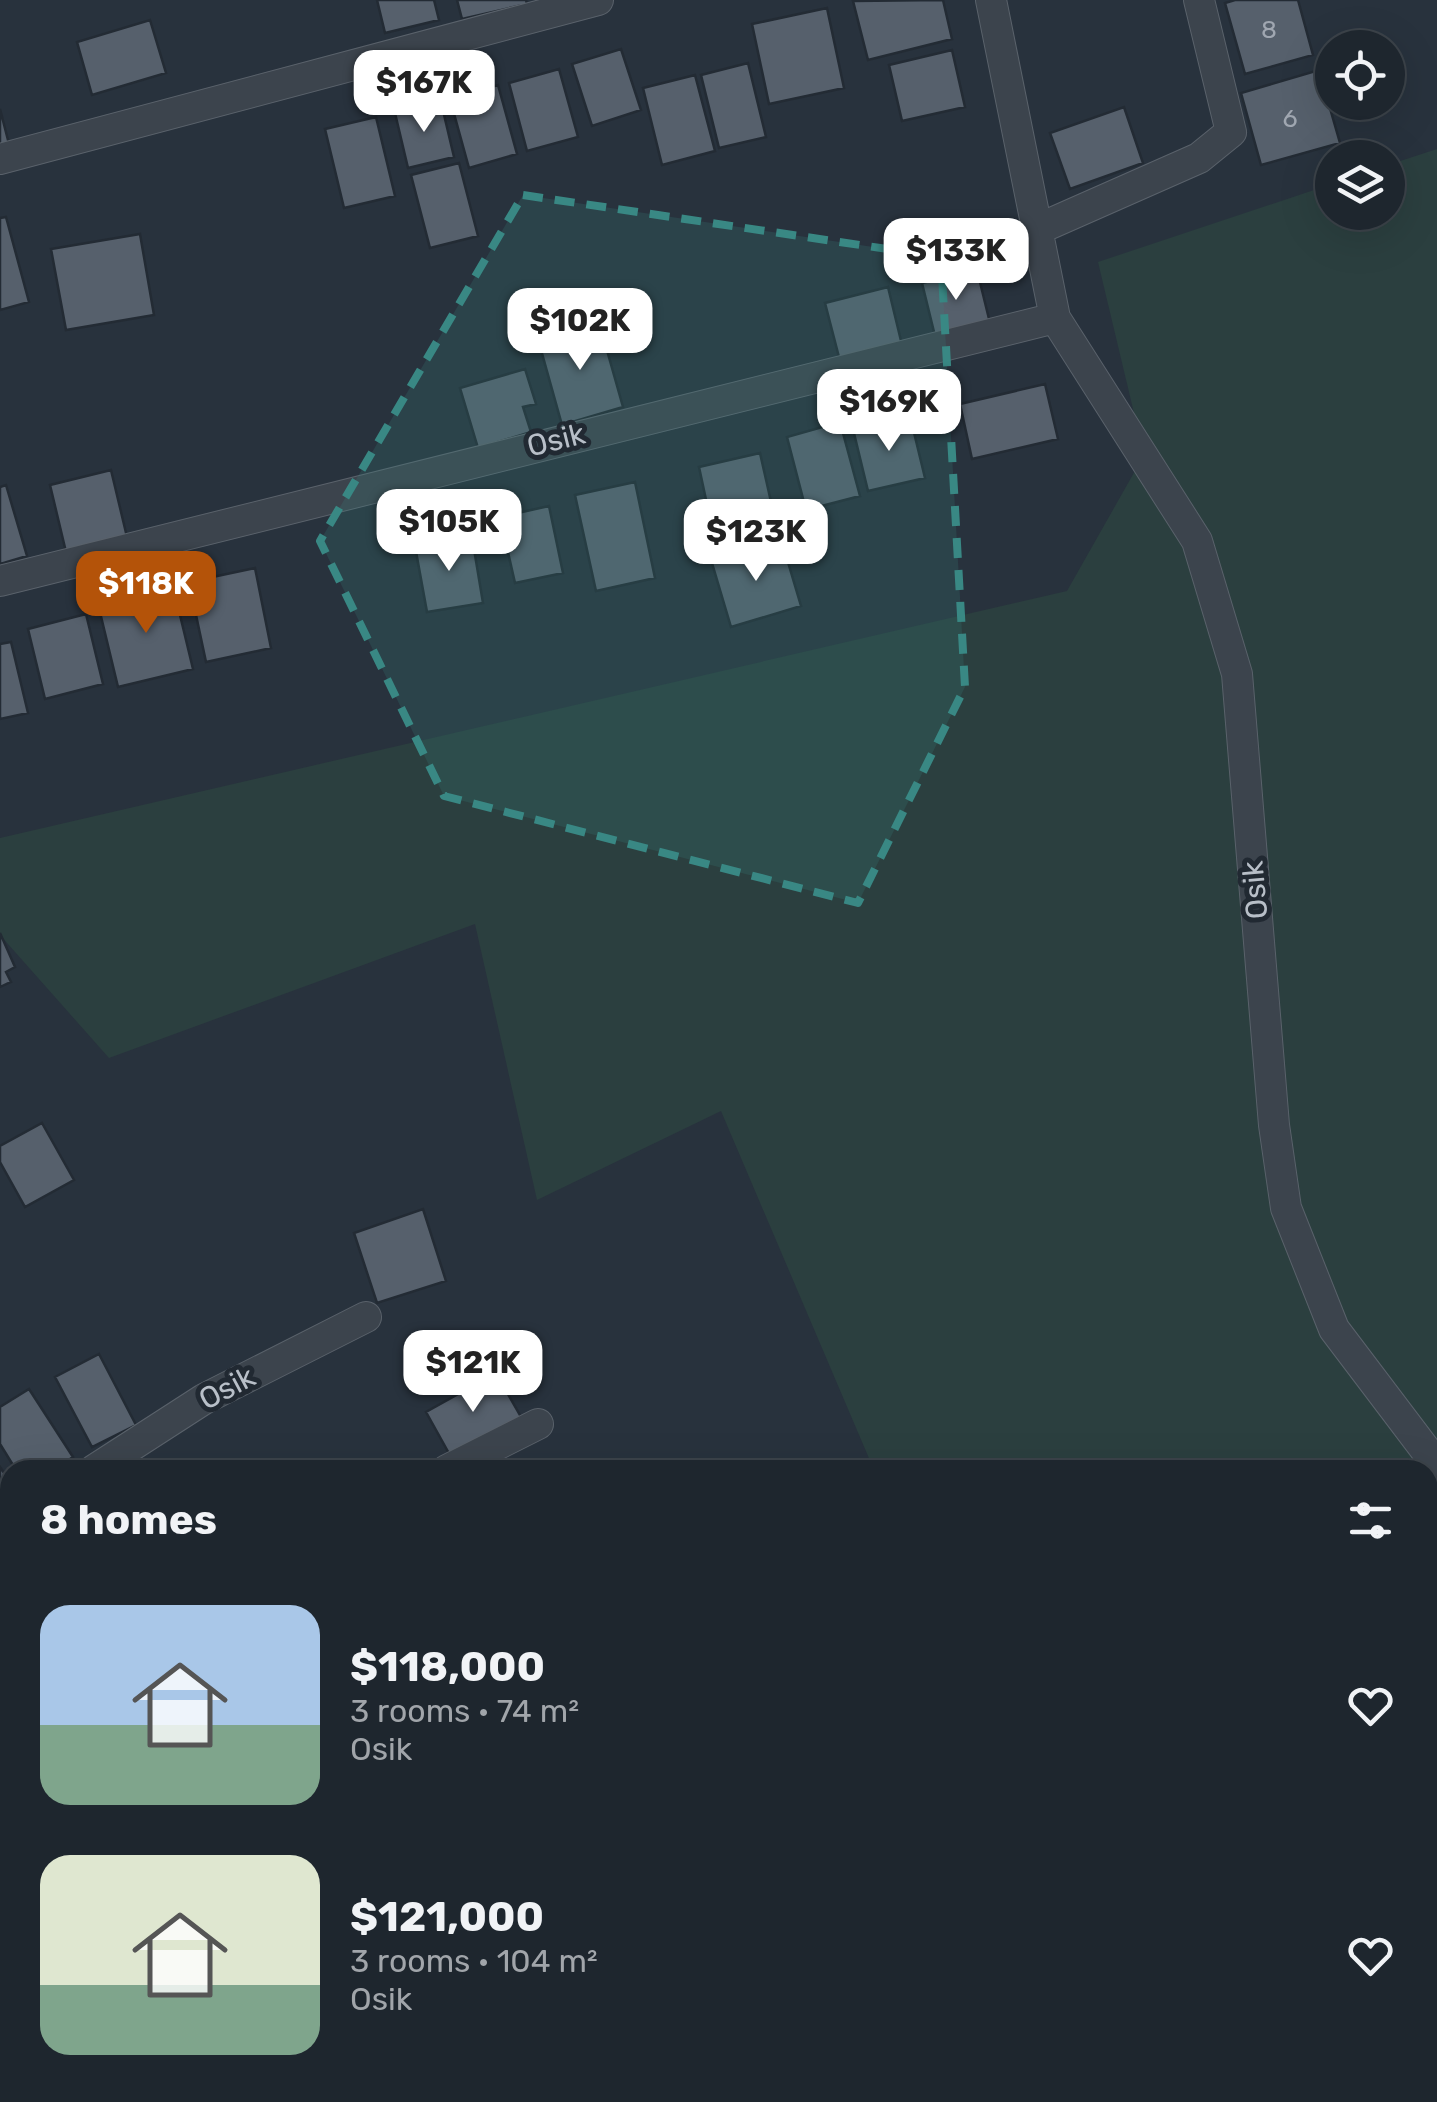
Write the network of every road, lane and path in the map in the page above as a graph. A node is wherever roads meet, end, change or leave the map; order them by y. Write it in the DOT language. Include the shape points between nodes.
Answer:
graph roads {
  1 [pos="598,0"];
  2 [pos="992,0"];
  3 [pos="1199,0"];
  4 [pos="0,158"];
  5 [pos="1036,230"];
  6 [pos="1054,318"];
  7 [pos="0,580"];
  8 [pos="366,1316"];
  9 [pos="538,1424"];
  10 [pos="109,1460"];
  11 [pos="467,1460"];
  12 [pos="1434,1460"];
  1 -- 4 [label="street"];
  2 -- 5 [label="street, Osik"];
  3 -- 5 [label="street" via="1231,132 1199,158"];
  5 -- 6 [label="street, Osik"];
  6 -- 7 [label="street, Osik"];
  6 -- 12 [label="street, Osik" via="1197,541 1237,674 1286,1208 1334,1329"];
  8 -- 10 [label="street, Osik" via="204,1399"];
  9 -- 11 [label="street"];
}
